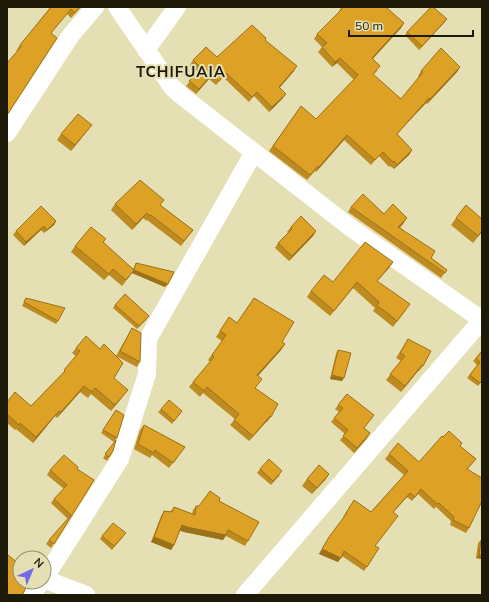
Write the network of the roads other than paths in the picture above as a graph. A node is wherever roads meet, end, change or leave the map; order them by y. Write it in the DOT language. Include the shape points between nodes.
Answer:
graph roads {
  1 [pos="95,7"];
  2 [pos="116,7"];
  3 [pos="177,7"];
  4 [pos="146,50"];
  5 [pos="7,133"];
  6 [pos="254,152"];
  7 [pos="482,320"];
  8 [pos="52,566"];
  9 [pos="52,582"];
  10 [pos="86,595"];
  11 [pos="245,595"];
  1 -- 5 [label="street" via="72,35"];
  2 -- 4 [label="street"];
  3 -- 4 [label="street"];
  4 -- 6 [label="street" via="172,87"];
  6 -- 7 [label="street" via="352,228"];
  6 -- 8 [label="street" via="148,339 147,374 120,459"];
  7 -- 11 [label="street"];
  9 -- 10 [label="street"];
}
